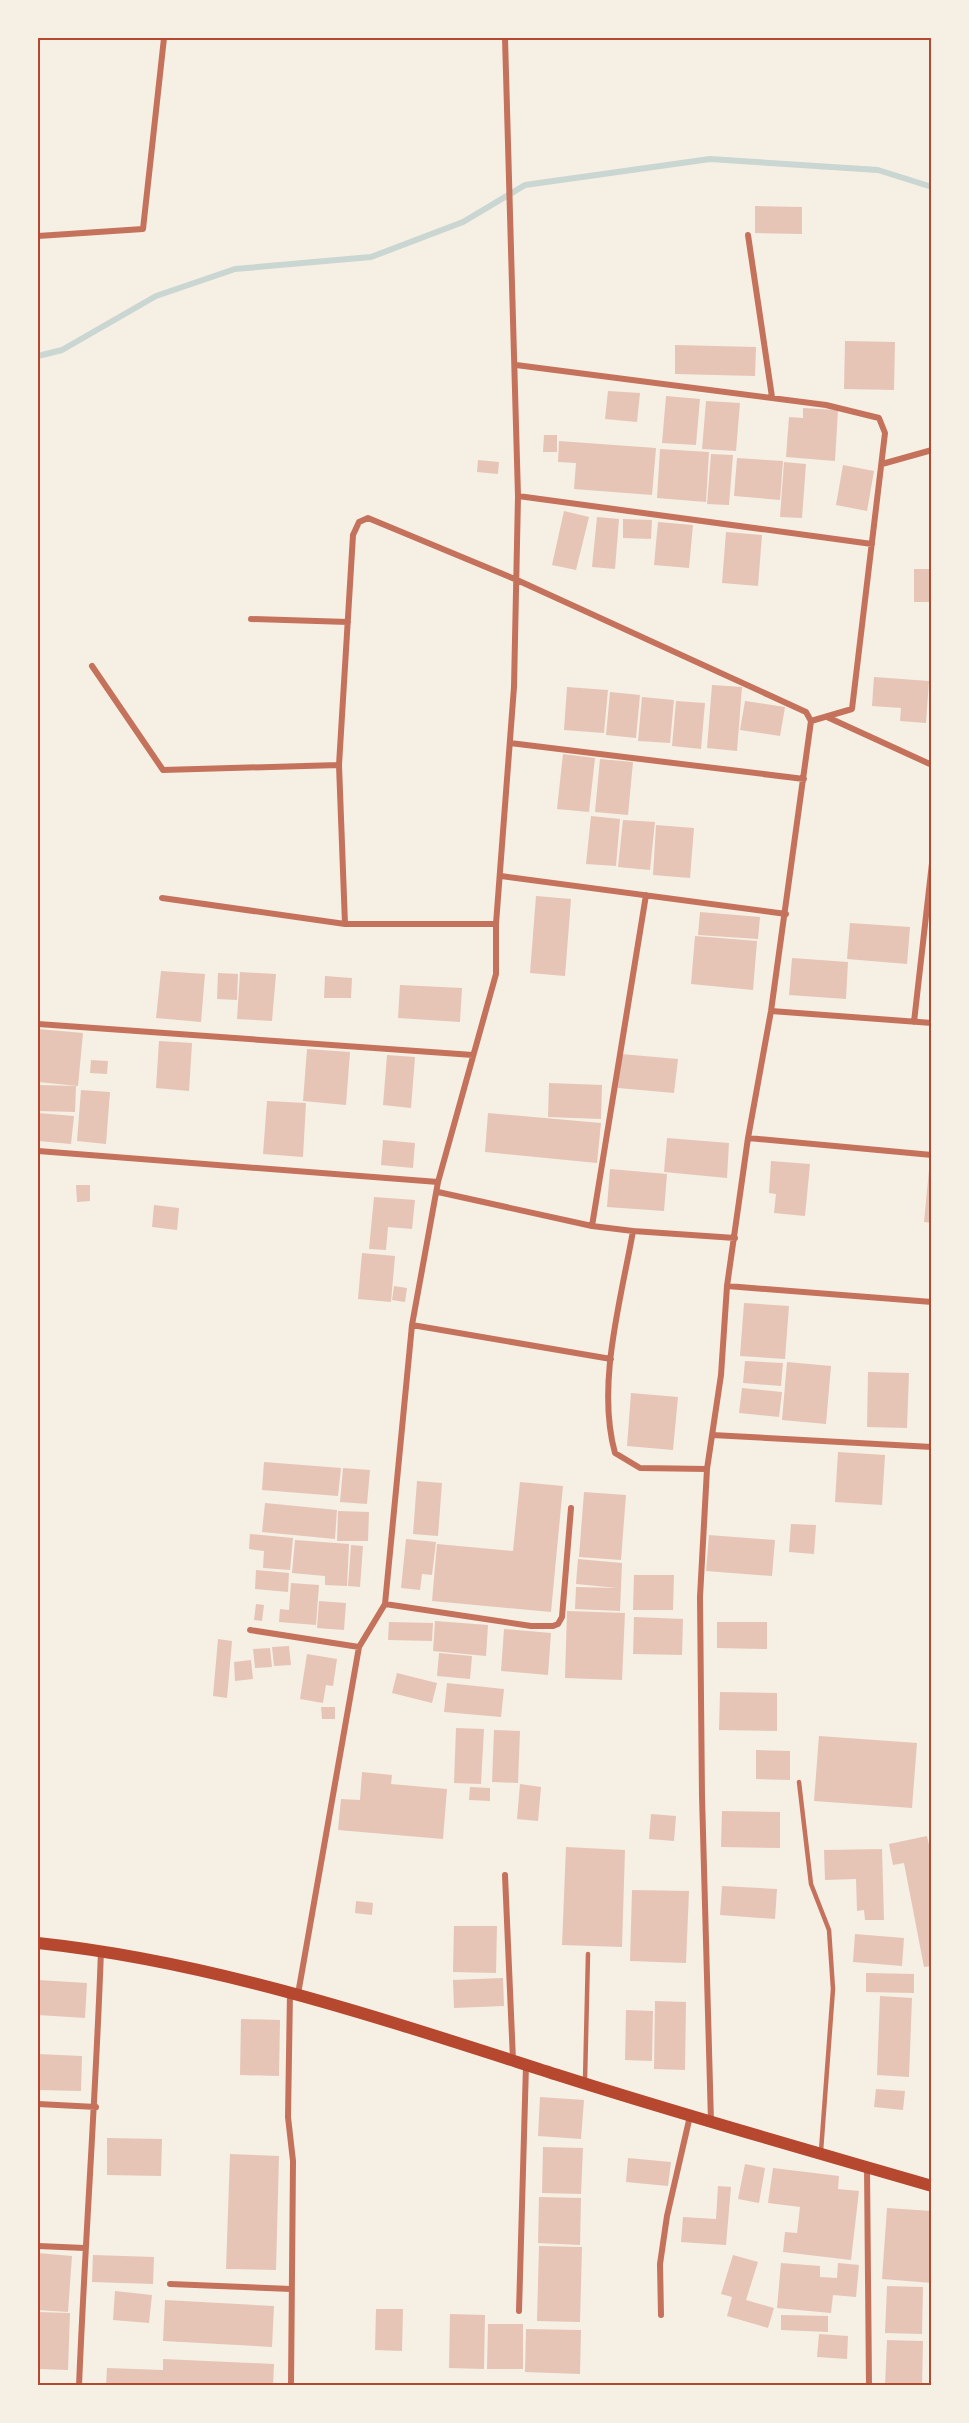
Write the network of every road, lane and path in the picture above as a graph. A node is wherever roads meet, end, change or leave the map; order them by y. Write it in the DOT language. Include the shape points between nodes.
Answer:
graph roads {
  1 [pos="164,38"];
  2 [pos="505,38"];
  3 [pos="748,235"];
  4 [pos="38,236"];
  5 [pos="516,365"];
  6 [pos="772,398"];
  7 [pos="932,450"];
  8 [pos="882,464"];
  9 [pos="518,496"];
  10 [pos="872,544"];
  11 [pos="517,580"];
  12 [pos="251,619"];
  13 [pos="348,621"];
  14 [pos="92,666"];
  15 [pos="826,717"];
  16 [pos="811,722"];
  17 [pos="510,743"];
  18 [pos="339,765"];
  19 [pos="932,765"];
  20 [pos="804,779"];
  21 [pos="932,863"];
  22 [pos="501,876"];
  23 [pos="646,895"];
  24 [pos="162,898"];
  25 [pos="930,900"];
  26 [pos="786,914"];
  27 [pos="345,924"];
  28 [pos="496,924"];
  29 [pos="771,1011"];
  30 [pos="914,1022"];
  31 [pos="932,1023"];
  32 [pos="38,1024"];
  33 [pos="473,1055"];
  34 [pos="748,1138"];
  35 [pos="38,1151"];
  36 [pos="932,1155"];
  37 [pos="438,1182"];
  38 [pos="438,1192"];
  39 [pos="592,1226"];
  40 [pos="633,1231"];
  41 [pos="735,1238"];
  42 [pos="728,1286"];
  43 [pos="932,1302"];
  44 [pos="412,1325"];
  45 [pos="611,1359"];
  46 [pos="712,1435"];
  47 [pos="932,1447"];
  48 [pos="707,1469"];
  49 [pos="571,1508"];
  50 [pos="385,1604"];
  51 [pos="250,1630"];
  52 [pos="359,1647"];
  53 [pos="799,1782"];
  54 [pos="505,1875"];
  55 [pos="38,1943"];
  56 [pos="101,1949"];
  57 [pos="588,1954"];
  58 [pos="294,1993"];
  59 [pos="513,2061"];
  60 [pos="526,2065"];
  61 [pos="585,2084"];
  62 [pos="38,2103"];
  63 [pos="96,2107"];
  64 [pos="690,2116"];
  65 [pos="711,2122"];
  66 [pos="820,2154"];
  67 [pos="867,2168"];
  68 [pos="932,2186"];
  69 [pos="38,2246"];
  70 [pos="85,2248"];
  71 [pos="170,2284"];
  72 [pos="291,2289"];
  73 [pos="519,2311"];
  74 [pos="661,2315"];
  75 [pos="79,2385"];
  76 [pos="291,2385"];
  77 [pos="869,2385"];
  1 -- 4 [label="street" via="143,228"];
  2 -- 5 [label="street"];
  3 -- 6 [label="street"];
  5 -- 6 [label="street"];
  5 -- 9 [label="street"];
  6 -- 8 [label="street" via="826,405 879,418 885,434"];
  7 -- 8 [label="street"];
  8 -- 10 [label="street"];
  9 -- 10 [label="street"];
  9 -- 11 [label="street"];
  10 -- 15 [label="street" via="852,709"];
  11 -- 13 [label="street" via="368,518 359,522 353,535"];
  11 -- 16 [label="street" via="806,712"];
  11 -- 17 [label="street"];
  12 -- 13 [label="street"];
  13 -- 18 [label="street"];
  14 -- 18 [label="street" via="163,770"];
  15 -- 16 [label="street"];
  15 -- 19 [label="street"];
  16 -- 20 [label="street"];
  17 -- 20 [label="street"];
  17 -- 22 [label="street"];
  18 -- 27 [label="street"];
  20 -- 26 [label="street"];
  21 -- 25 [label="street"];
  22 -- 23 [label="street"];
  22 -- 28 [label="street"];
  23 -- 26 [label="street"];
  23 -- 39 [label="street"];
  24 -- 27 [label="street"];
  25 -- 30 [label="street"];
  26 -- 29 [label="street"];
  27 -- 28 [label="street"];
  28 -- 33 [label="street" via="496,974"];
  29 -- 30 [label="street"];
  29 -- 34 [label="street"];
  30 -- 31 [label="street"];
  32 -- 33 [label="street"];
  33 -- 37 [label="street"];
  34 -- 36 [label="street"];
  34 -- 41 [label="street"];
  35 -- 37 [label="street"];
  37 -- 38 [label="street"];
  38 -- 39 [label="street"];
  38 -- 44 [label="street"];
  39 -- 40 [label="street"];
  40 -- 41 [label="street"];
  40 -- 45 [label="street"];
  41 -- 42 [label="street"];
  42 -- 43 [label="street"];
  42 -- 46 [label="street"];
  44 -- 45 [label="street"];
  44 -- 50 [label="street"];
  45 -- 48 [label="street" via="608,1429 615,1454 640,1468"];
  46 -- 47 [label="street"];
  46 -- 48 [label="street"];
  48 -- 65 [label="street" via="700,1597"];
  49 -- 50 [label="street" via="562,1617 558,1624 531,1626"];
  50 -- 52 [label="street"];
  51 -- 52 [label="street"];
  52 -- 58 [label="street"];
  53 -- 66 [label="lane" via="811,1884 829,1930 832,1989"];
  54 -- 59 [label="street"];
  55 -- 56 [label="main road"];
  56 -- 58 [label="main road"];
  56 -- 63 [label="street"];
  57 -- 61 [label="lane"];
  58 -- 59 [label="main road"];
  58 -- 72 [label="street" via="288,2117 293,2161"];
  59 -- 60 [label="main road"];
  60 -- 61 [label="main road"];
  60 -- 73 [label="street"];
  61 -- 64 [label="main road"];
  62 -- 63 [label="street"];
  63 -- 70 [label="street"];
  64 -- 65 [label="main road"];
  64 -- 74 [label="street" via="660,2264"];
  65 -- 66 [label="main road"];
  66 -- 67 [label="main road"];
  67 -- 68 [label="main road"];
  67 -- 77 [label="street"];
  69 -- 70 [label="street"];
  70 -- 75 [label="street"];
  71 -- 72 [label="street"];
  72 -- 76 [label="street"];
}
